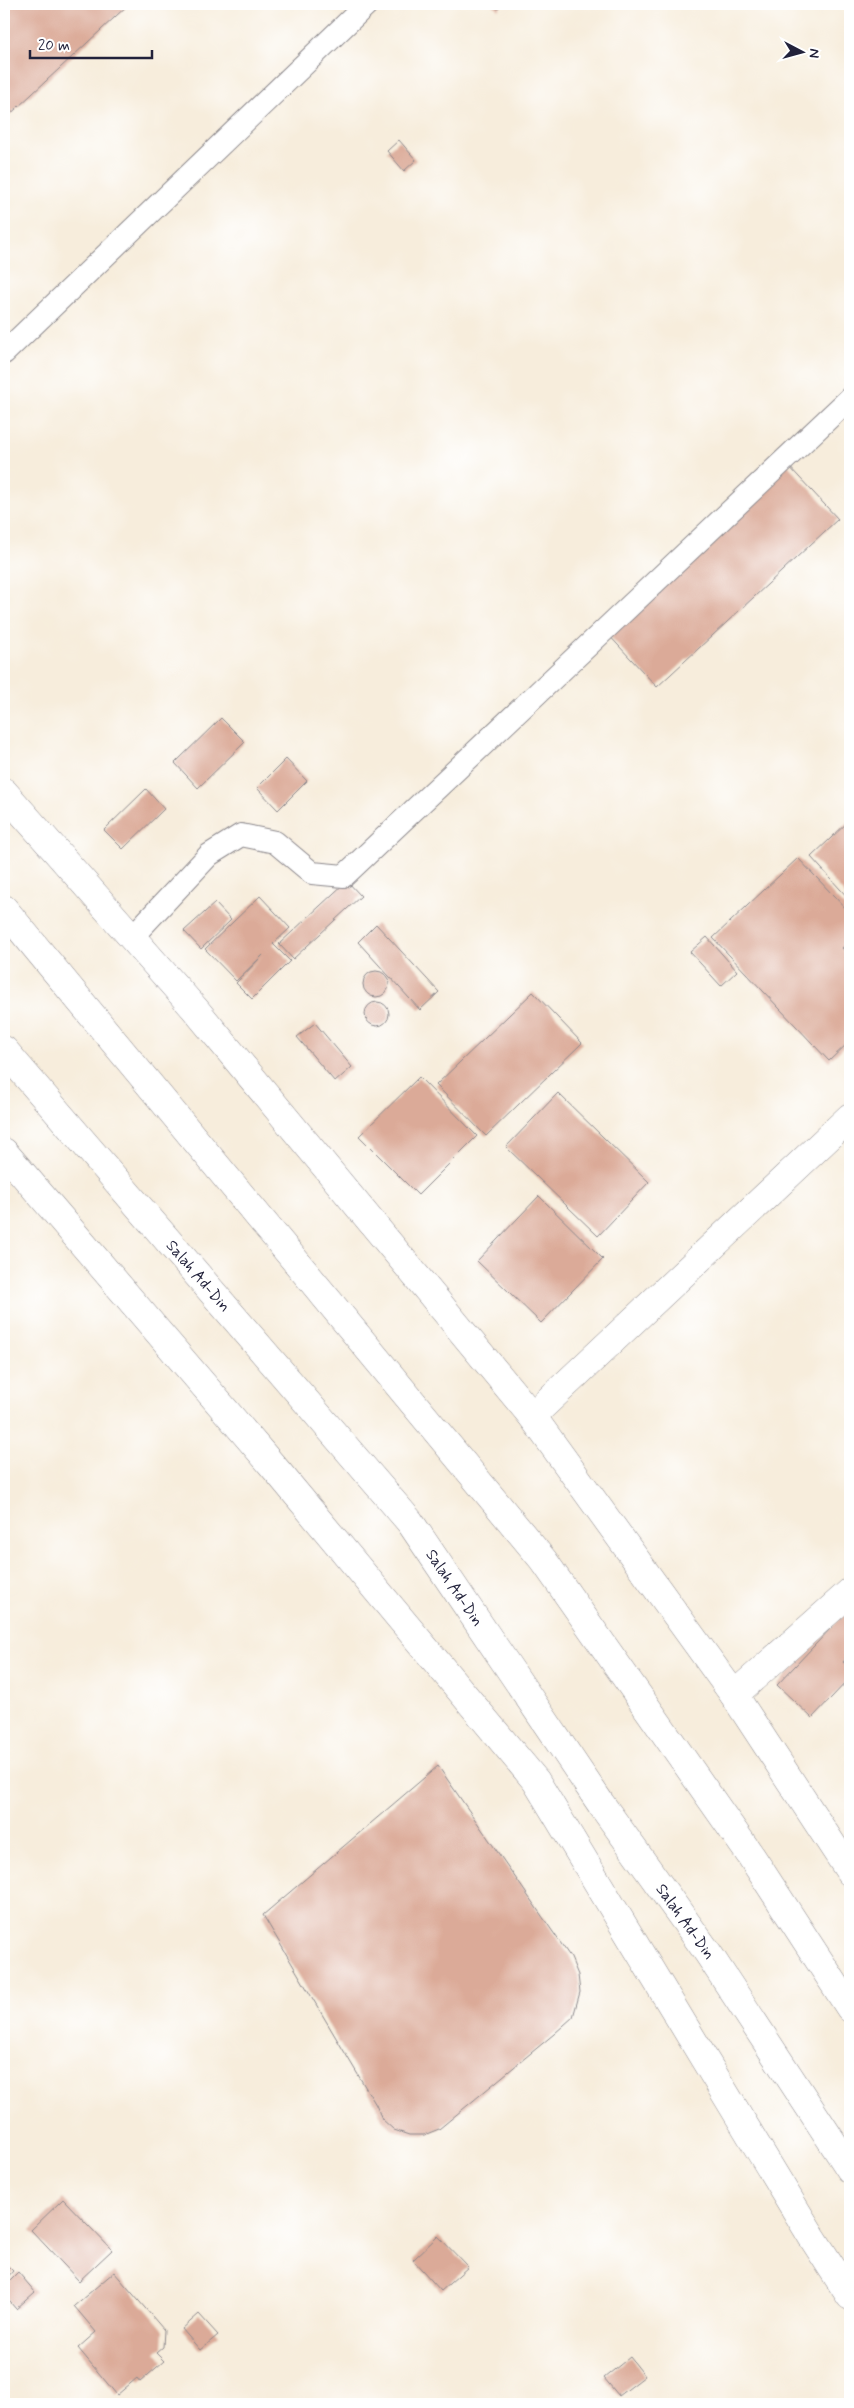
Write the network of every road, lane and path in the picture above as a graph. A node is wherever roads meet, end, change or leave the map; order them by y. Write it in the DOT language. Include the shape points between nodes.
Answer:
graph roads {
  1 [pos="366,4"];
  2 [pos="4,353"];
  3 [pos="850,398"];
  4 [pos="4,792"];
  5 [pos="4,910"];
  6 [pos="132,937"];
  7 [pos="4,1050"];
  8 [pos="850,1117"];
  9 [pos="4,1152"];
  10 [pos="532,1416"];
  11 [pos="850,1592"];
  12 [pos="734,1696"];
  13 [pos="850,1872"];
  14 [pos="850,2008"];
  15 [pos="850,2169"];
  16 [pos="850,2296"];
  1 -- 2 [label="lane"];
  3 -- 6 [label="lane" via="344,876 312,873 275,842 241,835 209,855"];
  4 -- 6 [label="main road"];
  5 -- 14 [label="main road" via="544,1561 751,1856"];
  6 -- 10 [label="main road"];
  7 -- 15 [label="main road, Salah Ad-Din" via="410,1522 601,1804 708,1953"];
  8 -- 10 [label="main road"];
  9 -- 16 [label="main road" via="278,1472 536,1781"];
  10 -- 12 [label="main road"];
  11 -- 12 [label="main road"];
  12 -- 13 [label="main road"];
}
